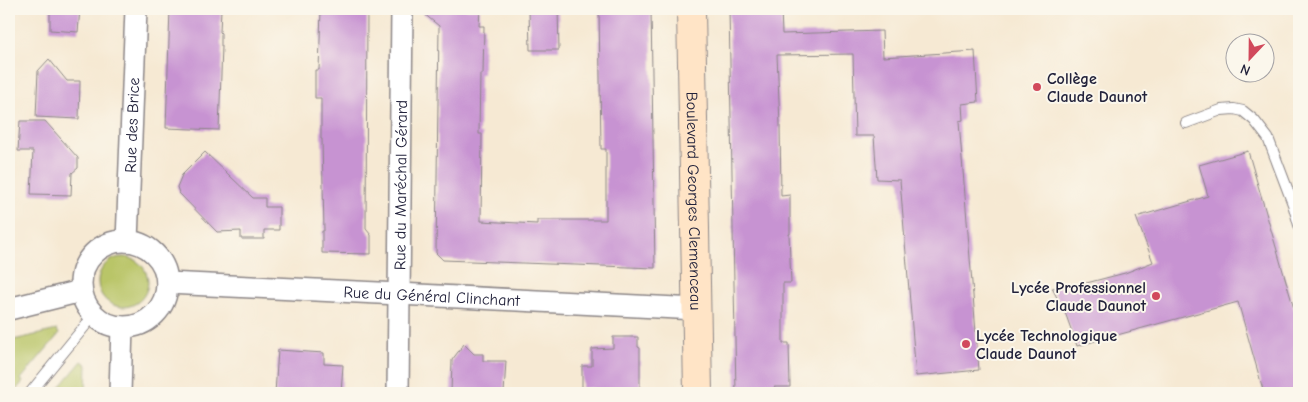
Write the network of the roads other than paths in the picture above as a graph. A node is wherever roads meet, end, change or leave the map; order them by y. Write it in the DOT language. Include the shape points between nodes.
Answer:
graph roads {
  1 [pos="136,9"];
  2 [pos="402,9"];
  3 [pos="691,9"];
  4 [pos="1186,123"];
  5 [pos="1299,225"];
  6 [pos="126,241"];
  7 [pos="167,284"];
  8 [pos="81,292"];
  9 [pos="399,294"];
  10 [pos="9,309"];
  11 [pos="697,309"];
  12 [pos="94,315"];
  13 [pos="122,327"];
  14 [pos="30,393"];
  15 [pos="120,393"];
  16 [pos="398,393"];
  17 [pos="698,393"];
  1 -- 6 [label="street, Rue des Brice"];
  2 -- 9 [label="street, Rue du Maréchal Gérard"];
  3 -- 11 [label="main road, Boulevard Georges Clemenceau"];
  4 -- 5 [label="lane" via="1221,110 1234,109 1243,111 1254,120 1268,138"];
  6 -- 7 [label="street" via="142,245 155,254 164,268"];
  6 -- 8 [label="street" via="108,244 92,255 82,272"];
  7 -- 9 [label="street, Rue du Général Clinchant"];
  7 -- 13 [label="street" via="166,295 154,315 145,322"];
  8 -- 10 [label="street"];
  8 -- 12 [label="street"];
  9 -- 11 [label="street, Rue du Général Clinchant"];
  9 -- 16 [label="street, Rue du Maréchal Gérard"];
  11 -- 17 [label="main road, Boulevard Georges Clemenceau"];
  12 -- 13 [label="street" via="102,322"];
  12 -- 14 [label="lane"];
  13 -- 15 [label="street"];
}
